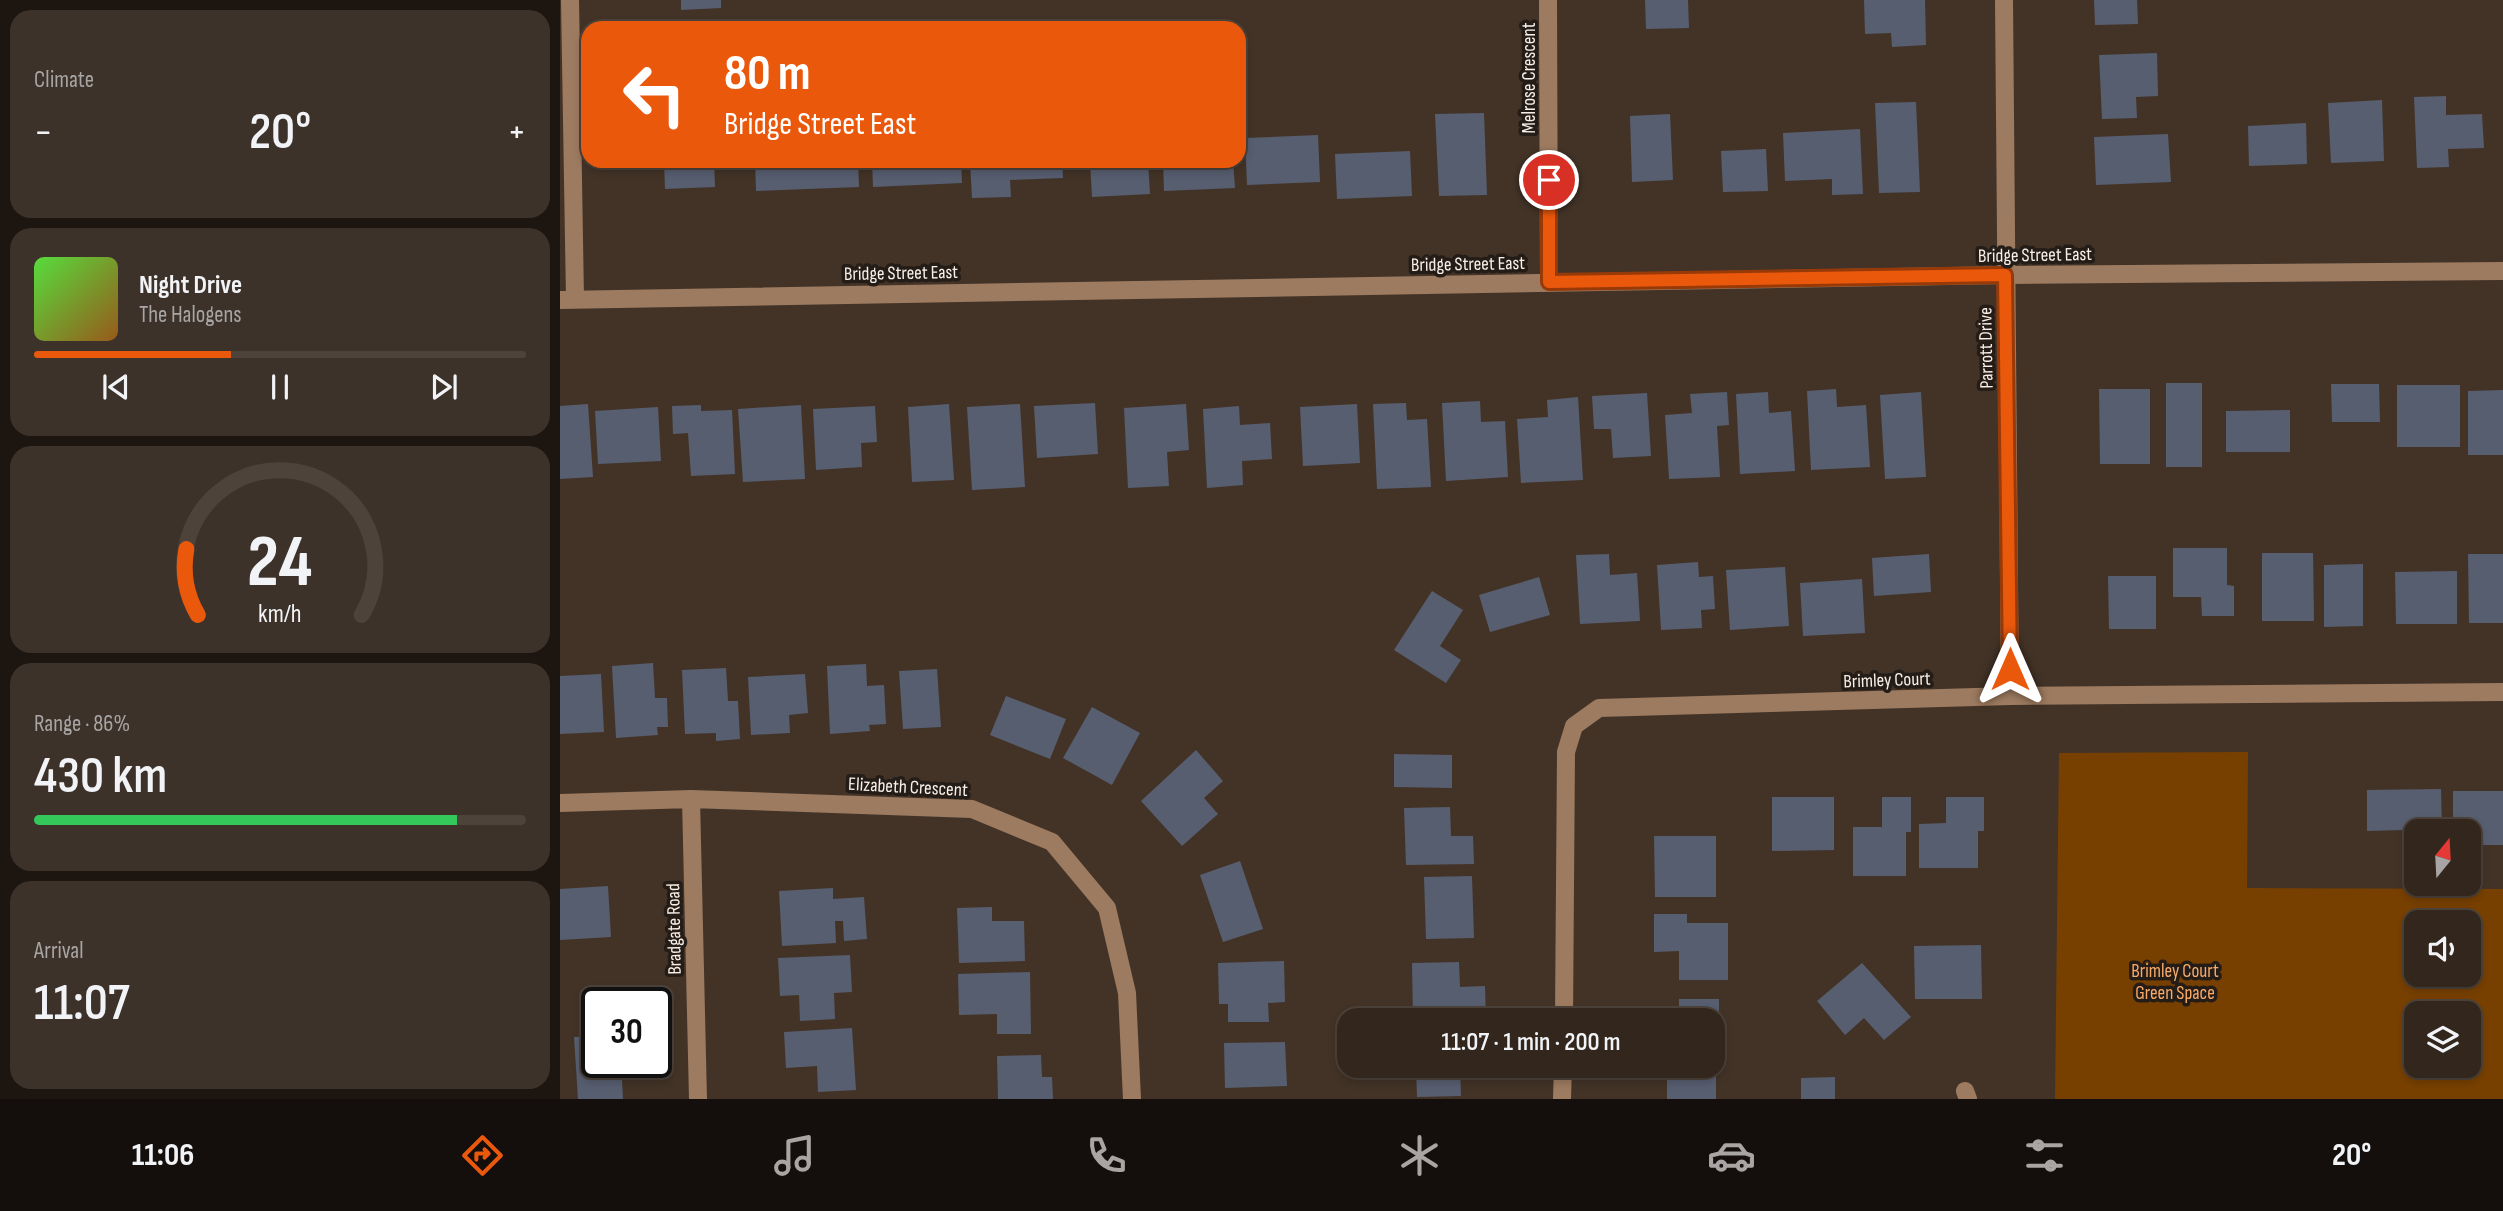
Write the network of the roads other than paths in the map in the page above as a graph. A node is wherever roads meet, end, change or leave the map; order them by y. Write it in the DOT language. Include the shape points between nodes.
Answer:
graph roads {
  1 [pos="570,0"];
  2 [pos="1548,0"];
  3 [pos="2004,0"];
  4 [pos="2503,271"];
  5 [pos="2005,275"];
  6 [pos="1549,282"];
  7 [pos="568,299"];
  8 [pos="2503,692"];
  9 [pos="2010,696"];
  10 [pos="691,799"];
  11 [pos="560,803"];
  12 [pos="1563,1008"];
  13 [pos="1563,1078"];
  14 [pos="698,1099"];
  15 [pos="1132,1099"];
  16 [pos="1562,1099"];
  1 -- 7 [label="street"];
  2 -- 6 [label="street, Melrose Crescent"];
  3 -- 5 [label="street, Parrott Drive"];
  4 -- 5 [label="street, Bridge Street East"];
  5 -- 6 [label="street, Bridge Street East"];
  5 -- 9 [label="street, Parrott Drive"];
  6 -- 7 [label="street, Bridge Street East"];
  8 -- 9 [label="street, Brimley Court"];
  9 -- 12 [label="street, Brimley Court" via="1599,708 1574,726 1566,752"];
  10 -- 11 [label="street, Elizabeth Crescent"];
  10 -- 14 [label="street, Bradgate Road"];
  10 -- 15 [label="street, Elizabeth Crescent" via="972,809 1052,842 1107,908 1127,993"];
  13 -- 16 [label="street"];
}
